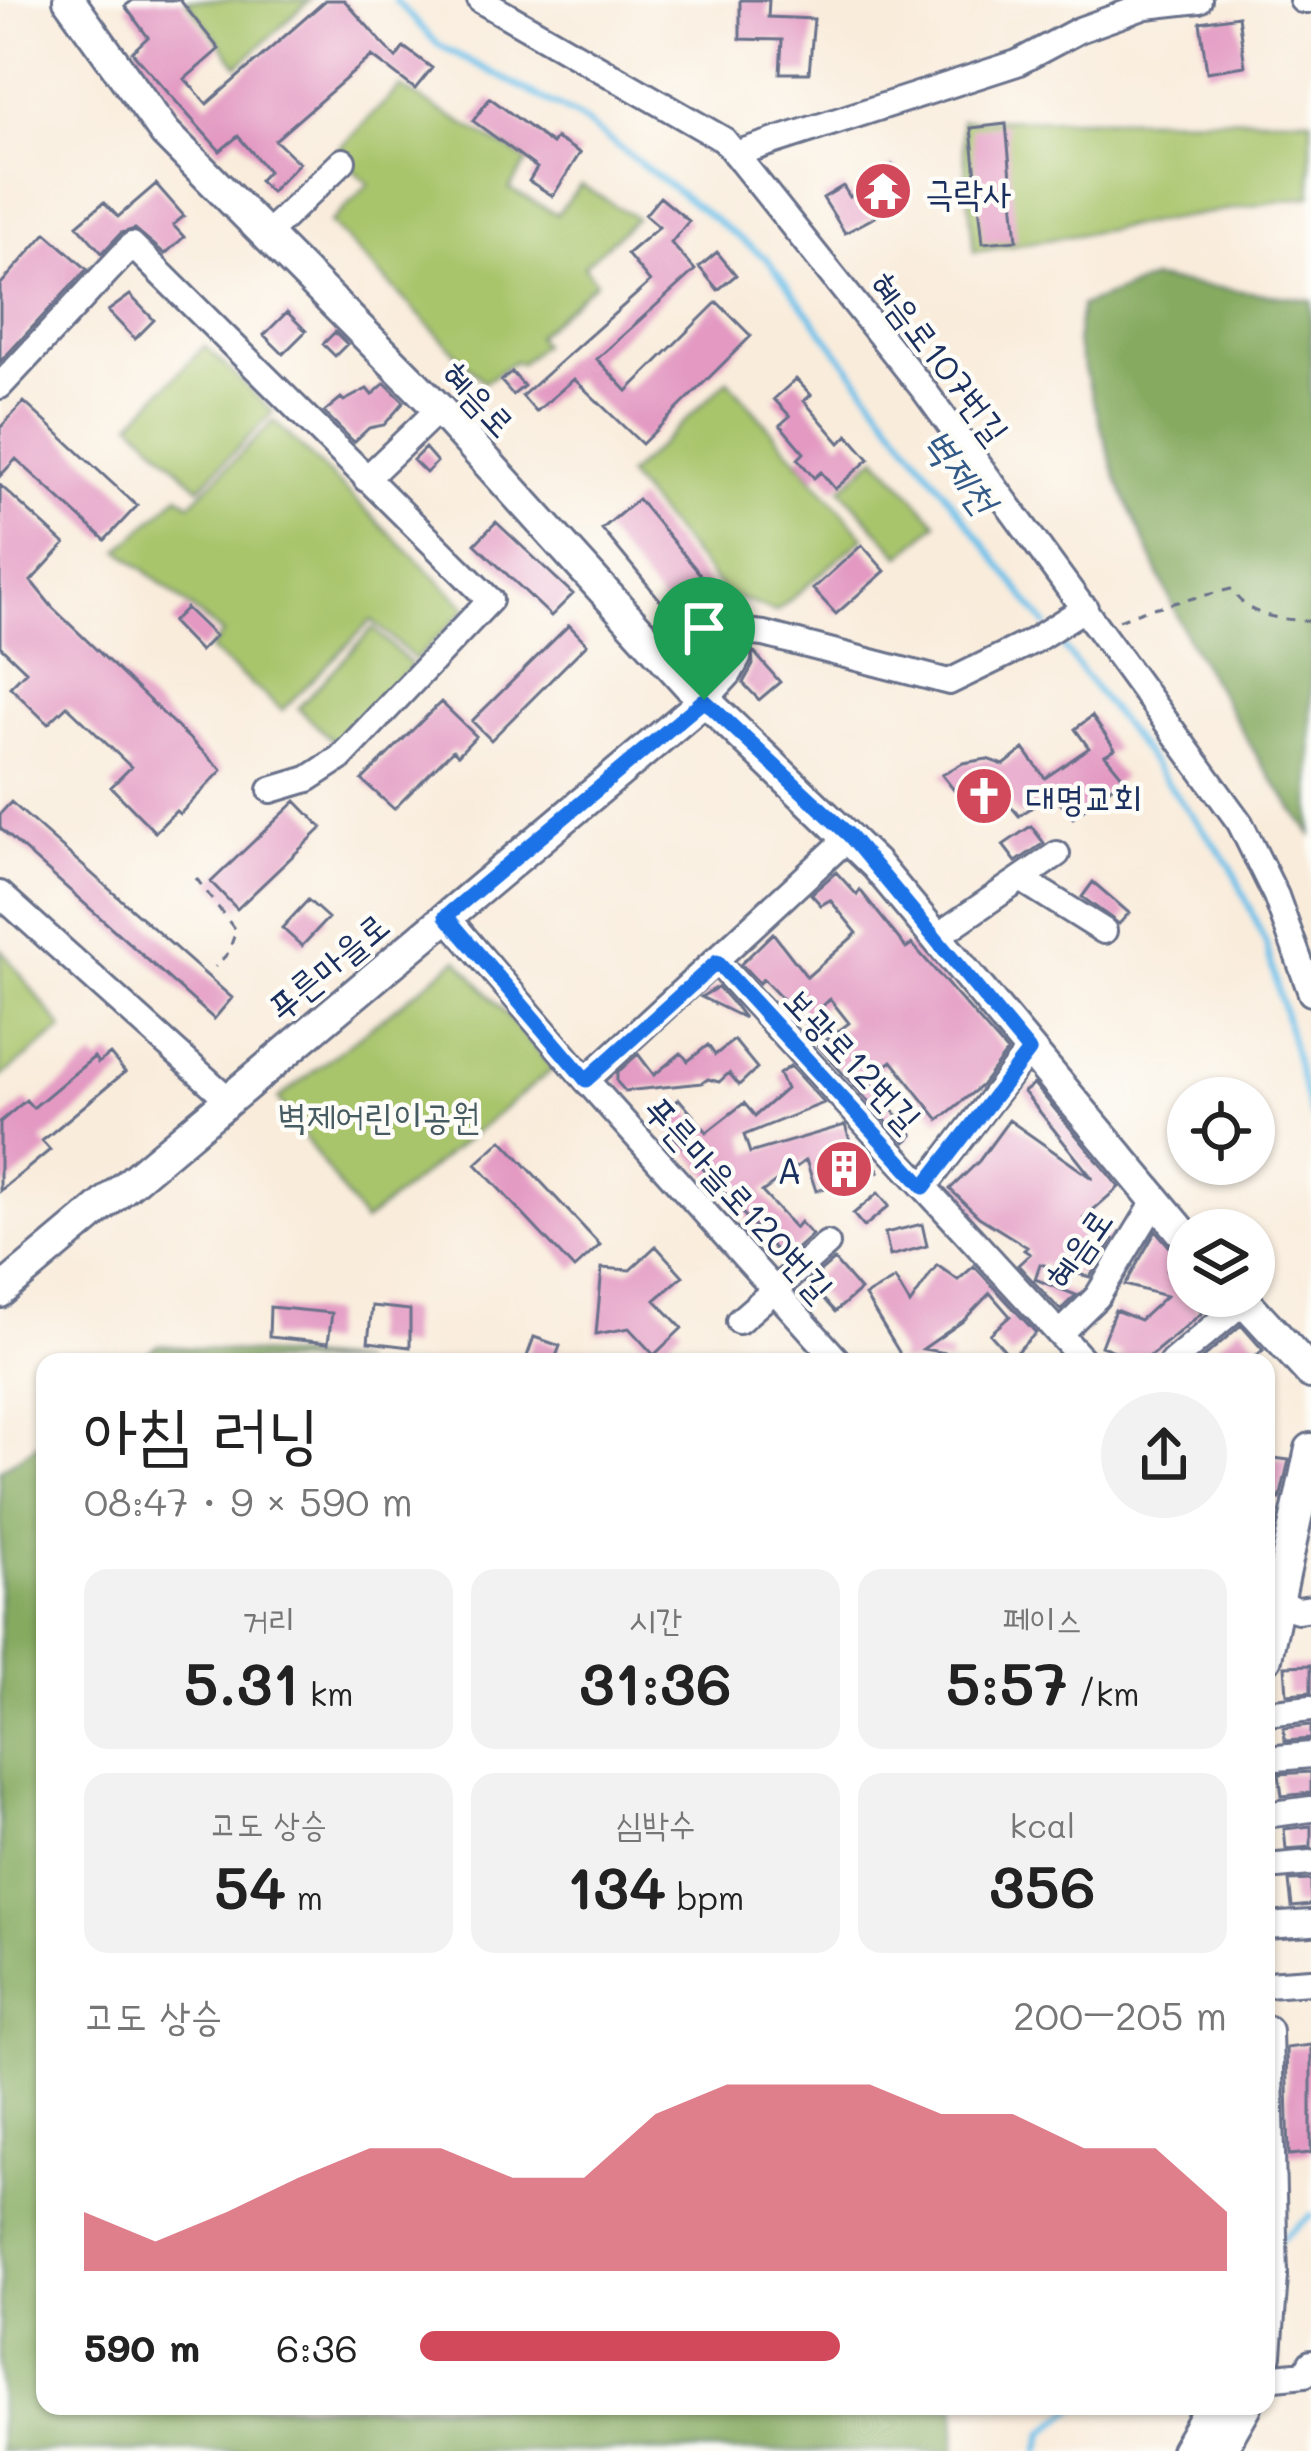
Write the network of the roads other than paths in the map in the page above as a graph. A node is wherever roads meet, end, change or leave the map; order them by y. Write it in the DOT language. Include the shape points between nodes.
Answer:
graph roads {
  1 [pos="69,0"];
  2 [pos="480,0"];
  3 [pos="1199,0"];
  4 [pos="1302,0"];
  5 [pos="1311,0"];
  6 [pos="735,154"];
  7 [pos="344,161"];
  8 [pos="266,235"];
  9 [pos="0,386"];
  10 [pos="439,409"];
  11 [pos="366,479"];
  12 [pos="1093,618"];
  13 [pos="704,700"];
  14 [pos="271,790"];
  15 [pos="850,836"];
  16 [pos="1057,854"];
  17 [pos="1022,878"];
  18 [pos="0,894"];
  19 [pos="446,916"];
  20 [pos="1104,931"];
  21 [pos="936,938"];
  22 [pos="717,962"];
  23 [pos="1311,993"];
  24 [pos="1029,1051"];
  25 [pos="586,1080"];
  26 [pos="228,1099"];
  27 [pos="924,1187"];
  28 [pos="1155,1202"];
  29 [pos="1167,1215"];
  30 [pos="827,1244"];
  31 [pos="775,1290"];
  32 [pos="0,1292"];
  33 [pos="1221,1317"];
  34 [pos="1259,1317"];
  35 [pos="739,1322"];
  36 [pos="1059,1334"];
  37 [pos="831,1353"];
  38 [pos="1077,1353"];
  39 [pos="1182,1353"];
  40 [pos="1311,1373"];
  41 [pos="1311,1449"];
  42 [pos="1276,1603"];
  43 [pos="1275,1608"];
  44 [pos="1311,1609"];
  45 [pos="1311,1708"];
  46 [pos="1275,1712"];
  47 [pos="1311,1755"];
  48 [pos="1275,1759"];
  49 [pos="1311,1809"];
  50 [pos="1275,1813"];
  51 [pos="1311,1864"];
  52 [pos="1275,1866"];
  53 [pos="1311,1923"];
  54 [pos="1275,1925"];
  55 [pos="1311,1981"];
  56 [pos="1275,1983"];
  57 [pos="1311,2363"];
  58 [pos="1275,2377"];
  59 [pos="1223,2415"];
  60 [pos="1228,2415"];
  61 [pos="1186,2451"];
  62 [pos="1220,2451"];
  1 -- 8 [label="main road, 혜음로" via="165,133"];
  2 -- 6 [label="street, 혜음로107번길" via="709,131"];
  3 -- 6 [label="street" via="1146,6 1017,63"];
  4 -- 5 [label="street"];
  6 -- 12 [label="street, 혜음로107번길"];
  7 -- 8 [label="street"];
  8 -- 10 [label="main road, 혜음로"];
  9 -- 11 [label="street" via="132,245"];
  10 -- 11 [label="street"];
  10 -- 13 [label="main road, 혜음로"];
  11 -- 14 [label="street" via="490,599 340,758"];
  12 -- 13 [label="street" via="949,682 745,632 728,646 738,658 729,674"];
  12 -- 23 [label="street" via="1240,823"];
  13 -- 15 [label="main road, 혜음로"];
  13 -- 19 [label="main road, 푸른마을로"];
  15 -- 21 [label="main road, 혜음로"];
  15 -- 22 [label="street"];
  16 -- 17 [label="street"];
  17 -- 20 [label="street"];
  17 -- 21 [label="street"];
  18 -- 26 [label="street"];
  19 -- 25 [label="street, 푸른마을로120번길"];
  19 -- 26 [label="main road, 푸른마을로"];
  21 -- 24 [label="main road, 혜음로"];
  22 -- 25 [label="street"];
  22 -- 27 [label="street, 보광로12번길"];
  24 -- 27 [label="street"];
  24 -- 28 [label="main road, 혜음로"];
  25 -- 31 [label="street, 푸른마을로120번길"];
  26 -- 32 [label="main road, 푸른마을로"];
  27 -- 36 [label="street, 보광로12번길"];
  28 -- 29 [label="main road, 혜음로"];
  28 -- 36 [label="street, 혜음로" via="1097,1297"];
  30 -- 31 [label="street"];
  31 -- 35 [label="street"];
  31 -- 37 [label="street, 푸른마을로120번길"];
  33 -- 39 [label="street"];
  34 -- 40 [label="main road"];
  36 -- 38 [label="street, 보광로12번길"];
  41 -- 42 [label="main road"];
  42 -- 43 [label="main road"];
  42 -- 44 [label="street"];
  45 -- 46 [label="street"];
  47 -- 48 [label="street"];
  49 -- 50 [label="street"];
  51 -- 52 [label="street"];
  53 -- 54 [label="street"];
  55 -- 56 [label="street"];
  57 -- 58 [label="street" via="1305,2374"];
  59 -- 61 [label="main road"];
  60 -- 62 [label="main road"];
}
